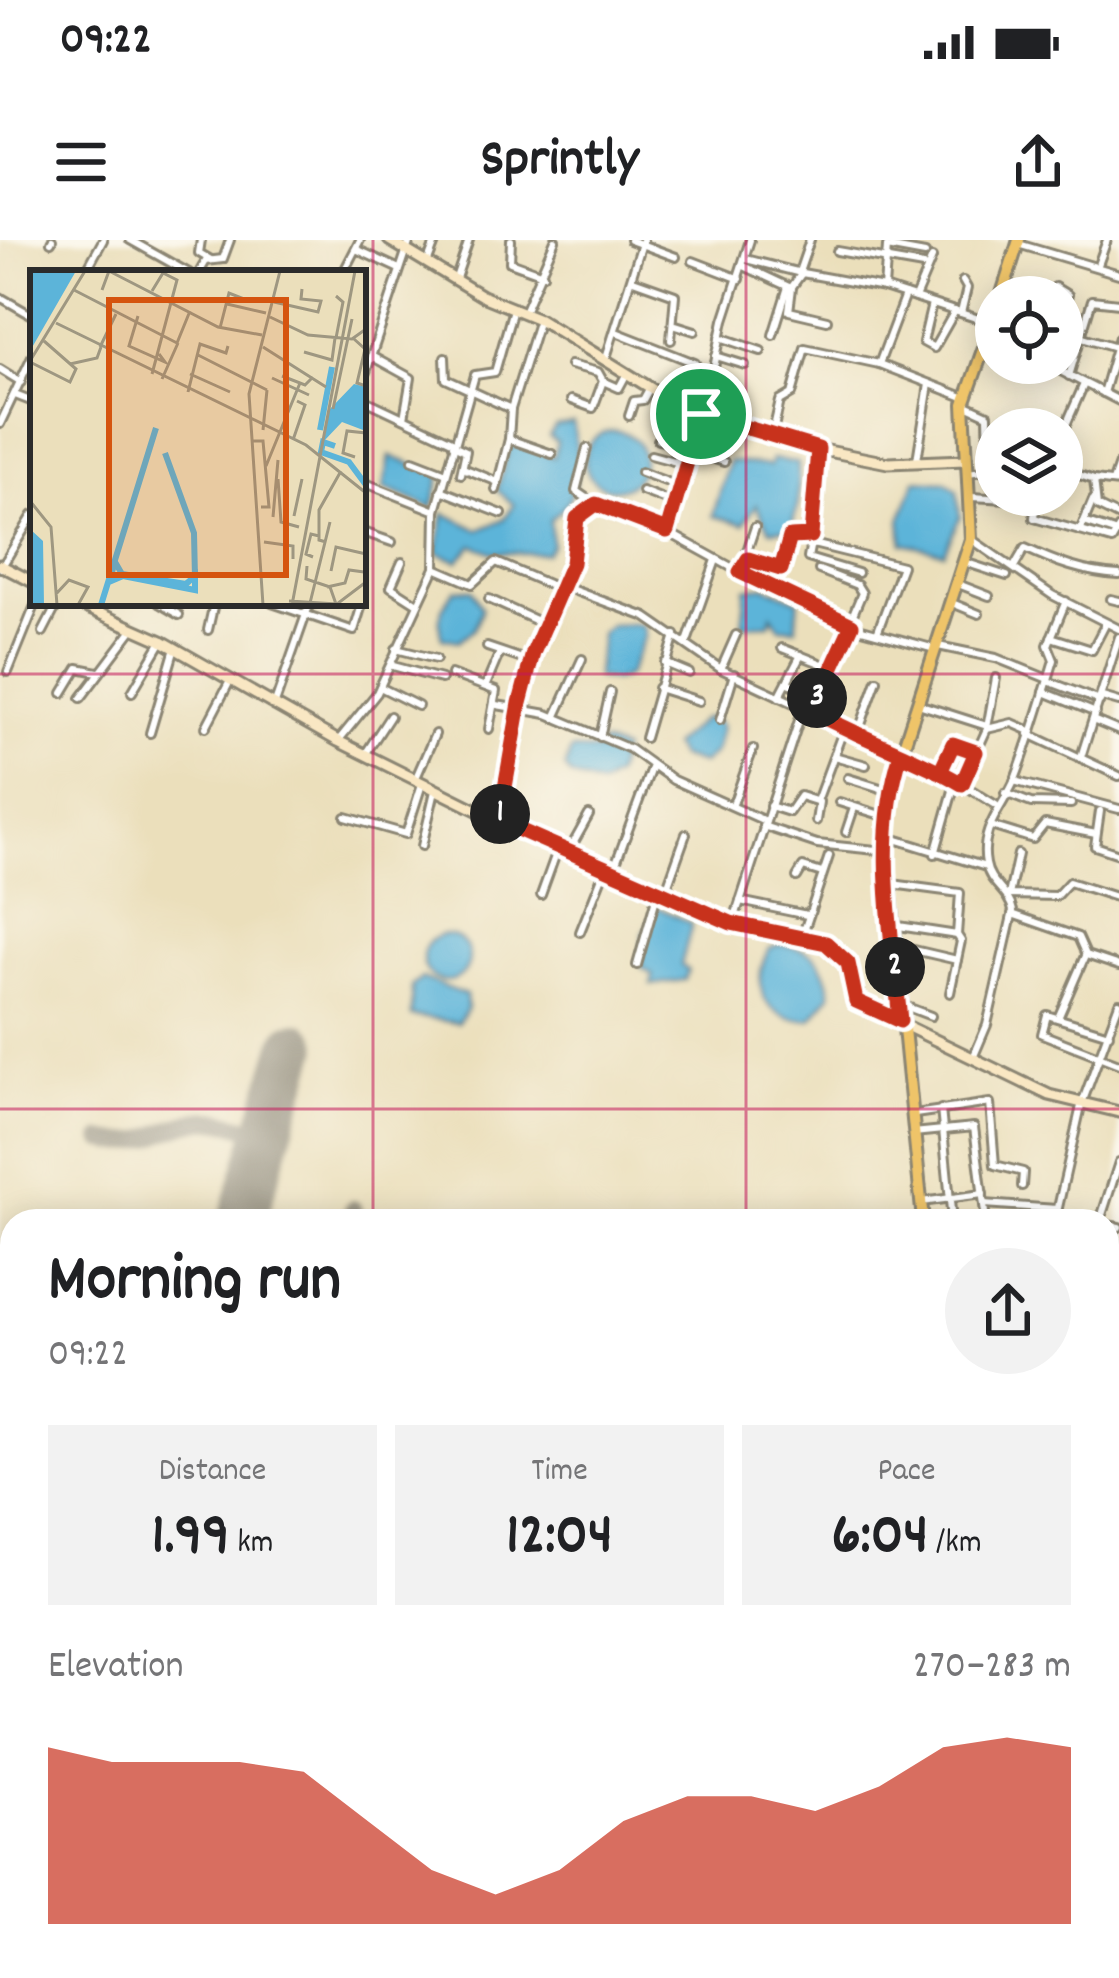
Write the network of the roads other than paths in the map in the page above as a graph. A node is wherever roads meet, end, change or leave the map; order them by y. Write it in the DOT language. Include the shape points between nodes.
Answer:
graph roads {
  1 [pos="103,240"];
  2 [pos="130,240"];
  3 [pos="201,240"];
  4 [pos="230,240"];
  5 [pos="389,240"];
  6 [pos="436,240"];
  7 [pos="469,240"];
  8 [pos="511,240"];
  9 [pos="555,240"];
  10 [pos="630,240"];
  11 [pos="750,240"];
  12 [pos="810,240"];
  13 [pos="642,242"];
  14 [pos="1018,242"];
  15 [pos="358,244"];
  16 [pos="886,244"];
  17 [pos="407,245"];
  18 [pos="1105,245"];
  19 [pos="837,251"];
  20 [pos="1119,253"];
  21 [pos="676,256"];
  22 [pos="211,260"];
  23 [pos="882,261"];
  24 [pos="693,262"];
  25 [pos="745,262"];
  26 [pos="427,264"];
  27 [pos="923,266"];
  28 [pos="1097,266"];
  29 [pos="397,268"];
  30 [pos="87,270"];
  31 [pos="184,270"];
  32 [pos="203,270"];
  33 [pos="801,273"];
  34 [pos="543,274"];
  35 [pos="1119,274"];
  36 [pos="1007,276"];
  37 [pos="740,279"];
  38 [pos="632,280"];
  39 [pos="455,281"];
  40 [pos="963,281"];
  41 [pos="790,287"];
  42 [pos="884,288"];
  43 [pos="905,295"];
  44 [pos="0,296"];
  45 [pos="915,298"];
  46 [pos="1119,303"];
  47 [pos="932,304"];
  48 [pos="519,311"];
  49 [pos="958,312"];
  50 [pos="30,314"];
  51 [pos="539,319"];
  52 [pos="827,320"];
  53 [pos="975,320"];
  54 [pos="1083,322"];
  55 [pos="676,325"];
  56 [pos="695,331"];
  57 [pos="616,332"];
  58 [pos="773,335"];
  59 [pos="366,336"];
  60 [pos="720,337"];
  61 [pos="1083,337"];
  62 [pos="1119,337"];
  63 [pos="375,340"];
  64 [pos="671,340"];
  65 [pos="1116,347"];
  66 [pos="761,351"];
  67 [pos="370,356"];
  68 [pos="716,356"];
  69 [pos="445,357"];
  70 [pos="30,360"];
  71 [pos="605,361"];
  72 [pos="880,364"];
  73 [pos="570,365"];
  74 [pos="745,365"];
  75 [pos="0,369"];
  76 [pos="366,370"];
  77 [pos="626,375"];
  78 [pos="975,375"];
  79 [pos="603,381"];
  80 [pos="20,382"];
  81 [pos="929,383"];
  82 [pos="1084,384"];
  83 [pos="649,389"];
  84 [pos="469,390"];
  85 [pos="1103,393"];
  86 [pos="15,395"];
  87 [pos="366,400"];
  88 [pos="571,400"];
  89 [pos="1119,400"];
  90 [pos="30,401"];
  91 [pos="965,401"];
  92 [pos="680,407"];
  93 [pos="976,408"];
  94 [pos="1073,408"];
  95 [pos="512,410"];
  96 [pos="702,414"];
  97 [pos="629,416"];
  98 [pos="404,418"];
  99 [pos="0,424"];
  100 [pos="662,424"];
  101 [pos="697,434"];
  102 [pos="772,436"];
  103 [pos="509,439"];
  104 [pos="658,440"];
  105 [pos="454,443"];
  106 [pos="587,448"];
  107 [pos="818,449"];
  108 [pos="693,450"];
  109 [pos="552,454"];
  110 [pos="651,455"];
  111 [pos="413,460"];
  112 [pos="724,462"];
  113 [pos="917,464"];
  114 [pos="1119,464"];
  115 [pos="688,465"];
  116 [pos="967,467"];
  117 [pos="975,468"];
  118 [pos="641,472"];
  119 [pos="445,473"];
  120 [pos="1083,476"];
  121 [pos="1094,480"];
  122 [pos="1116,482"];
  123 [pos="366,483"];
  124 [pos="681,487"];
  125 [pos="441,490"];
  126 [pos="642,491"];
  127 [pos="1094,496"];
  128 [pos="971,497"];
  129 [pos="596,504"];
  130 [pos="676,504"];
  131 [pos="436,511"];
  132 [pos="502,514"];
  133 [pos="1119,517"];
  134 [pos="30,519"];
  135 [pos="1084,521"];
  136 [pos="755,527"];
  137 [pos="1118,530"];
  138 [pos="667,531"];
  139 [pos="1080,531"];
  140 [pos="366,533"];
  141 [pos="971,539"];
  142 [pos="811,540"];
  143 [pos="392,542"];
  144 [pos="748,559"];
  145 [pos="716,560"];
  146 [pos="402,562"];
  147 [pos="964,562"];
  148 [pos="1015,565"];
  149 [pos="1,567"];
  150 [pos="435,568"];
  151 [pos="819,570"];
  152 [pos="740,572"];
  153 [pos="858,573"];
  154 [pos="1119,575"];
  155 [pos="1007,576"];
  156 [pos="30,580"];
  157 [pos="958,584"];
  158 [pos="564,589"];
  159 [pos="989,596"];
  160 [pos="489,599"];
  161 [pos="1066,601"];
  162 [pos="416,603"];
  163 [pos="952,603"];
  164 [pos="35,606"];
  165 [pos="56,606"];
  166 [pos="83,606"];
  167 [pos="164,606"];
  168 [pos="213,606"];
  169 [pos="279,606"];
  170 [pos="309,606"];
  171 [pos="362,606"];
  172 [pos="979,614"];
  173 [pos="179,615"];
  174 [pos="304,617"];
  175 [pos="1106,622"];
  176 [pos="852,625"];
  177 [pos="548,626"];
  178 [pos="134,627"];
  179 [pos="208,630"];
  180 [pos="43,632"];
  181 [pos="878,633"];
  182 [pos="1119,633"];
  183 [pos="675,635"];
  184 [pos="736,635"];
  185 [pos="1051,637"];
  186 [pos="162,641"];
  187 [pos="687,643"];
  188 [pos="487,646"];
  189 [pos="782,648"];
  190 [pos="938,648"];
  191 [pos="175,649"];
  192 [pos="396,649"];
  193 [pos="500,652"];
  194 [pos="801,655"];
  195 [pos="436,658"];
  196 [pos="582,659"];
  197 [pos="531,662"];
  198 [pos="665,663"];
  199 [pos="392,666"];
  200 [pos="830,667"];
  201 [pos="721,669"];
  202 [pos="99,672"];
  203 [pos="8,673"];
  204 [pos="688,673"];
  205 [pos="451,674"];
  206 [pos="734,674"];
  207 [pos="996,679"];
  208 [pos="442,680"];
  209 [pos="877,680"];
  210 [pos="1048,680"];
  211 [pos="230,681"];
  212 [pos="787,682"];
  213 [pos="486,686"];
  214 [pos="380,687"];
  215 [pos="658,688"];
  216 [pos="132,692"];
  217 [pos="610,692"];
  218 [pos="1044,692"];
  219 [pos="63,693"];
  220 [pos="779,697"];
  221 [pos="818,697"];
  222 [pos="81,698"];
  223 [pos="1101,699"];
  224 [pos="699,701"];
  225 [pos="1119,702"];
  226 [pos="918,704"];
  227 [pos="497,705"];
  228 [pos="274,706"];
  229 [pos="418,706"];
  230 [pos="520,707"];
  231 [pos="803,708"];
  232 [pos="812,712"];
  233 [pos="390,716"];
  234 [pos="1096,717"];
  235 [pos="555,718"];
  236 [pos="720,720"];
  237 [pos="206,728"];
  238 [pos="844,728"];
  239 [pos="987,728"];
  240 [pos="489,729"];
  241 [pos="1119,731"];
  242 [pos="1029,732"];
  243 [pos="150,733"];
  244 [pos="435,734"];
  245 [pos="858,734"];
  246 [pos="600,737"];
  247 [pos="645,738"];
  248 [pos="338,742"];
  249 [pos="754,749"];
  250 [pos="976,752"];
  251 [pos="901,754"];
  252 [pos="366,755"];
  253 [pos="834,756"];
  254 [pos="1081,757"];
  255 [pos="866,765"];
  256 [pos="652,767"];
  257 [pos="940,772"];
  258 [pos="1119,776"];
  259 [pos="848,778"];
  260 [pos="418,782"];
  261 [pos="959,782"];
  262 [pos="1014,782"];
  263 [pos="435,790"];
  264 [pos="891,791"];
  265 [pos="1006,794"];
  266 [pos="817,801"];
  267 [pos="839,802"];
  268 [pos="733,804"];
  269 [pos="1071,804"];
  270 [pos="996,805"];
  271 [pos="770,806"];
  272 [pos="854,808"];
  273 [pos="1119,809"];
  274 [pos="1100,812"];
  275 [pos="589,814"];
  276 [pos="346,817"];
  277 [pos="887,817"];
  278 [pos="499,821"];
  279 [pos="816,821"];
  280 [pos="764,824"];
  281 [pos="990,825"];
  282 [pos="846,832"];
  283 [pos="1096,834"];
  284 [pos="686,835"];
  285 [pos="886,836"];
  286 [pos="422,846"];
  287 [pos="564,849"];
  288 [pos="886,851"];
  289 [pos="935,854"];
  290 [pos="1018,854"];
  291 [pos="1119,854"];
  292 [pos="829,856"];
  293 [pos="986,867"];
  294 [pos="609,869"];
  295 [pos="822,873"];
  296 [pos="796,877"];
  297 [pos="888,884"];
  298 [pos="661,893"];
  299 [pos="1010,895"];
  300 [pos="541,896"];
  301 [pos="1119,898"];
  302 [pos="740,901"];
  303 [pos="1012,914"];
  304 [pos="808,916"];
  305 [pos="734,923"];
  306 [pos="892,925"];
  307 [pos="580,932"];
  308 [pos="802,934"];
  309 [pos="957,935"];
  310 [pos="893,945"];
  311 [pos="1086,955"];
  312 [pos="957,960"];
  313 [pos="637,964"];
  314 [pos="1119,966"];
  315 [pos="950,993"];
  316 [pos="898,1003"];
  317 [pos="1119,1003"];
  318 [pos="931,1016"];
  319 [pos="1058,1018"];
  320 [pos="900,1021"];
  321 [pos="1109,1035"];
  322 [pos="1119,1040"];
  323 [pos="973,1058"];
  324 [pos="1101,1059"];
  325 [pos="1119,1064"];
  326 [pos="1081,1106"];
  327 [pos="941,1109"];
  328 [pos="1119,1112"];
  329 [pos="911,1114"];
  330 [pos="944,1130"];
  331 [pos="913,1133"];
  332 [pos="1119,1162"];
  333 [pos="1022,1186"];
  334 [pos="952,1198"];
  335 [pos="984,1199"];
  336 [pos="921,1202"];
  337 [pos="922,1209"];
  338 [pos="952,1209"];
  339 [pos="985,1209"];
  340 [pos="1057,1209"];
  341 [pos="1107,1209"];
  1 -- 30 [label="street"];
  2 -- 31 [label="street"];
  3 -- 22 [label="street" via="199,253"];
  4 -- 22 [label="street" via="223,259"];
  5 -- 17 [label="street"];
  6 -- 26 [label="street"];
  7 -- 39 [label="street"];
  8 -- 34 [label="street" via="510,262"];
  9 -- 34 [label="street"];
  10 -- 13 [label="street"];
  11 -- 25 [label="street"];
  12 -- 33 [label="street"];
  13 -- 21 [label="street"];
  13 -- 38 [label="street"];
  14 -- 28 [label="street"];
  14 -- 36 [label="main road"];
  15 -- 29 [label="street"];
  16 -- 23 [label="street"];
  16 -- 45 [label="street" via="928,256"];
  17 -- 26 [label="street"];
  17 -- 29 [label="street"];
  18 -- 20 [label="street"];
  18 -- 28 [label="street"];
  19 -- 23 [label="street"];
  22 -- 32 [label="street"];
  23 -- 27 [label="street"];
  23 -- 42 [label="street"];
  24 -- 37 [label="street"];
  25 -- 33 [label="street"];
  25 -- 37 [label="street"];
  25 -- 41 [label="street"];
  26 -- 39 [label="street"];
  28 -- 35 [label="street"];
  29 -- 63 [label="street"];
  33 -- 41 [label="street"];
  33 -- 42 [label="street"];
  34 -- 48 [label="street"];
  37 -- 60 [label="street"];
  38 -- 55 [label="street" via="673,292"];
  38 -- 57 [label="street"];
  39 -- 48 [label="street"];
  40 -- 49 [label="street"];
  41 -- 52 [label="street" via="789,311"];
  41 -- 58 [label="street"];
  42 -- 43 [label="street"];
  43 -- 45 [label="street"];
  43 -- 72 [label="street"];
  44 -- 50 [label="street"];
  45 -- 47 [label="street"];
  46 -- 54 [label="street" via="1095,298"];
  47 -- 49 [label="street"];
  47 -- 49 [label="street" via="922,343 934,349"];
  48 -- 51 [label="street"];
  48 -- 84 [label="street" via="495,372 477,372"];
  49 -- 53 [label="street"];
  51 -- 71 [label="street"];
  51 -- 95 [label="street"];
  55 -- 56 [label="street"];
  55 -- 64 [label="street"];
  57 -- 71 [label="street"];
  57 -- 92 [label="street" via="695,363"];
  59 -- 63 [label="street"];
  60 -- 66 [label="street"];
  60 -- 68 [label="street"];
  61 -- 65 [label="street"];
  62 -- 65 [label="street"];
  63 -- 67 [label="street"];
  65 -- 85 [label="street"];
  67 -- 76 [label="street"];
  67 -- 98 [label="street" via="412,381"];
  68 -- 74 [label="street"];
  68 -- 96 [label="street"];
  69 -- 84 [label="street" via="444,376"];
  70 -- 80 [label="street"];
  71 -- 77 [label="street"];
  72 -- 81 [label="street"];
  72 -- 102 [label="street" via="806,348"];
  73 -- 79 [label="street"];
  75 -- 80 [label="street"];
  77 -- 79 [label="street" via="619,388"];
  77 -- 83 [label="street"];
  78 -- 91 [label="main road"];
  79 -- 88 [label="street" via="593,408"];
  80 -- 86 [label="street"];
  81 -- 91 [label="street"];
  81 -- 113 [label="street"];
  82 -- 85 [label="street"];
  82 -- 94 [label="street"];
  83 -- 92 [label="street"];
  83 -- 97 [label="street"];
  84 -- 95 [label="street"];
  84 -- 105 [label="street"];
  85 -- 89 [label="street"];
  86 -- 90 [label="street"];
  86 -- 99 [label="street"];
  87 -- 98 [label="street"];
  91 -- 93 [label="street"];
  91 -- 116 [label="main road"];
  92 -- 96 [label="street"];
  95 -- 103 [label="street"];
  96 -- 101 [label="street"];
  96 -- 102 [label="street"];
  98 -- 105 [label="street"];
  100 -- 101 [label="street"];
  101 -- 108 [label="street"];
  102 -- 107 [label="street"];
  103 -- 105 [label="street" via="497,486 462,471 466,451"];
  103 -- 109 [label="street"];
  104 -- 108 [label="street"];
  105 -- 119 [label="street"];
  106 -- 129 [label="street" via="576,491"];
  107 -- 113 [label="street"];
  107 -- 142 [label="street"];
  108 -- 112 [label="street"];
  108 -- 115 [label="street"];
  110 -- 115 [label="street"];
  111 -- 119 [label="street"];
  113 -- 116 [label="street"];
  114 -- 122 [label="street"];
  115 -- 124 [label="street"];
  116 -- 117 [label="street"];
  116 -- 128 [label="main road"];
  118 -- 124 [label="street"];
  119 -- 125 [label="street"];
  120 -- 121 [label="street"];
  121 -- 122 [label="street"];
  121 -- 127 [label="street"];
  123 -- 131 [label="street"];
  124 -- 130 [label="street"];
  125 -- 131 [label="street"];
  125 -- 132 [label="street"];
  126 -- 130 [label="street"];
  127 -- 133 [label="street"];
  127 -- 135 [label="street"];
  128 -- 139 [label="street" via="1008,499 1035,508 1034,518"];
  128 -- 141 [label="main road"];
  129 -- 138 [label="street"];
  129 -- 158 [label="street" via="577,518"];
  130 -- 138 [label="street"];
  131 -- 150 [label="street"];
  134 -- 149 [label="street"];
  135 -- 137 [label="street"];
  135 -- 139 [label="street"];
  136 -- 144 [label="street"];
  137 -- 139 [label="street" via="1112,541"];
  138 -- 145 [label="street"];
  140 -- 143 [label="street"];
  141 -- 147 [label="main road"];
  141 -- 148 [label="street"];
  142 -- 144 [label="street" via="790,537 781,569"];
  142 -- 153 [label="street" via="808,558"];
  142 -- 181 [label="street" via="902,566"];
  144 -- 152 [label="street"];
  145 -- 152 [label="street"];
  145 -- 187 [label="street"];
  146 -- 162 [label="street" via="391,587"];
  147 -- 155 [label="street"];
  147 -- 157 [label="main road"];
  148 -- 154 [label="street" via="1025,548 1059,566"];
  148 -- 161 [label="street"];
  149 -- 156 [label="street"];
  150 -- 158 [label="street" via="472,584 496,562"];
  150 -- 162 [label="street"];
  151 -- 176 [label="street" via="862,590"];
  152 -- 176 [label="street"];
  157 -- 159 [label="street"];
  157 -- 163 [label="main road"];
  158 -- 177 [label="street"];
  158 -- 183 [label="street"];
  160 -- 177 [label="street"];
  161 -- 175 [label="street"];
  161 -- 185 [label="street"];
  162 -- 192 [label="street"];
  163 -- 172 [label="street"];
  163 -- 190 [label="main road"];
  164 -- 203 [label="street"];
  165 -- 180 [label="street"];
  166 -- 178 [label="street"];
  167 -- 173 [label="street"];
  168 -- 179 [label="street"];
  169 -- 174 [label="street"];
  170 -- 174 [label="street"];
  171 -- 174 [label="street" via="355,631"];
  174 -- 228 [label="street"];
  175 -- 182 [label="street"];
  175 -- 185 [label="street" via="1092,650"];
  176 -- 181 [label="street"];
  176 -- 200 [label="street"];
  177 -- 197 [label="street"];
  178 -- 186 [label="street"];
  178 -- 202 [label="street"];
  181 -- 190 [label="street"];
  182 -- 223 [label="street"];
  183 -- 187 [label="street"];
  183 -- 198 [label="street"];
  184 -- 201 [label="street"];
  185 -- 210 [label="street"];
  186 -- 191 [label="street"];
  186 -- 216 [label="street"];
  187 -- 201 [label="street"];
  188 -- 193 [label="street"];
  189 -- 194 [label="street"];
  190 -- 210 [label="street" via="996,658"];
  190 -- 226 [label="main road"];
  191 -- 211 [label="street"];
  191 -- 243 [label="street"];
  192 -- 195 [label="street"];
  192 -- 199 [label="street"];
  193 -- 197 [label="street"];
  193 -- 213 [label="street"];
  194 -- 200 [label="street"];
  194 -- 212 [label="street"];
  196 -- 235 [label="street"];
  197 -- 230 [label="street"];
  198 -- 204 [label="street"];
  198 -- 215 [label="street"];
  199 -- 208 [label="street"];
  199 -- 214 [label="street"];
  200 -- 221 [label="street"];
  201 -- 206 [label="street"];
  202 -- 219 [label="street" via="78,668"];
  202 -- 222 [label="street"];
  205 -- 213 [label="street"];
  206 -- 220 [label="street"];
  206 -- 236 [label="street"];
  207 -- 239 [label="street"];
  209 -- 245 [label="street"];
  210 -- 218 [label="street"];
  210 -- 223 [label="street"];
  211 -- 228 [label="street"];
  211 -- 237 [label="street"];
  212 -- 220 [label="street"];
  212 -- 221 [label="street"];
  213 -- 227 [label="street" via="496,691"];
  214 -- 229 [label="street"];
  214 -- 248 [label="street"];
  215 -- 224 [label="street"];
  215 -- 247 [label="street"];
  217 -- 246 [label="street"];
  218 -- 234 [label="street"];
  218 -- 242 [label="street"];
  220 -- 231 [label="street"];
  221 -- 232 [label="street"];
  223 -- 225 [label="street"];
  223 -- 234 [label="street"];
  226 -- 239 [label="street"];
  226 -- 251 [label="main road"];
  227 -- 230 [label="street"];
  227 -- 240 [label="street"];
  228 -- 248 [label="street"];
  230 -- 235 [label="street"];
  230 -- 278 [label="street"];
  231 -- 232 [label="street"];
  231 -- 271 [label="street"];
  232 -- 238 [label="street"];
  233 -- 252 [label="street"];
  234 -- 241 [label="street"];
  234 -- 254 [label="street"];
  235 -- 246 [label="street"];
  238 -- 245 [label="street"];
  238 -- 253 [label="street"];
  239 -- 242 [label="street" via="1012,723"];
  239 -- 250 [label="street"];
  242 -- 254 [label="street"];
  242 -- 262 [label="street"];
  244 -- 260 [label="street"];
  245 -- 251 [label="street"];
  246 -- 256 [label="street"];
  248 -- 252 [label="street"];
  249 -- 268 [label="street"];
  250 -- 257 [label="street" via="953,744"];
  250 -- 261 [label="street"];
  251 -- 257 [label="street"];
  251 -- 264 [label="main road"];
  252 -- 260 [label="street"];
  253 -- 255 [label="street"];
  253 -- 266 [label="street"];
  254 -- 258 [label="street"];
  256 -- 268 [label="street"];
  256 -- 294 [label="street"];
  257 -- 261 [label="street"];
  259 -- 264 [label="street"];
  260 -- 263 [label="street"];
  260 -- 276 [label="street" via="406,834"];
  261 -- 270 [label="street"];
  261 -- 289 [label="street"];
  262 -- 265 [label="street"];
  262 -- 273 [label="street"];
  263 -- 278 [label="street"];
  263 -- 286 [label="street"];
  264 -- 277 [label="main road"];
  265 -- 269 [label="street"];
  265 -- 270 [label="street"];
  266 -- 271 [label="street" via="800,796 789,812"];
  266 -- 279 [label="street"];
  267 -- 272 [label="street"];
  268 -- 280 [label="street"];
  270 -- 281 [label="street"];
  271 -- 280 [label="street"];
  272 -- 277 [label="street"];
  272 -- 282 [label="street"];
  274 -- 283 [label="street"];
  275 -- 287 [label="street"];
  277 -- 285 [label="main road"];
  278 -- 287 [label="street"];
  280 -- 288 [label="street" via="817,844"];
  280 -- 302 [label="street"];
  281 -- 283 [label="street" via="1033,839 1045,824"];
  281 -- 293 [label="street"];
  283 -- 291 [label="street" via="1098,848"];
  284 -- 298 [label="street"];
  285 -- 288 [label="main road"];
  285 -- 289 [label="street"];
  287 -- 294 [label="street"];
  287 -- 300 [label="street"];
  288 -- 297 [label="main road"];
  289 -- 293 [label="street"];
  290 -- 299 [label="street"];
  292 -- 295 [label="street"];
  293 -- 299 [label="street"];
  294 -- 298 [label="street"];
  294 -- 307 [label="street"];
  295 -- 296 [label="street" via="803,867"];
  295 -- 304 [label="street"];
  297 -- 306 [label="main road"];
  297 -- 309 [label="street" via="960,893"];
  298 -- 305 [label="street"];
  298 -- 313 [label="street"];
  299 -- 301 [label="street" via="1056,896 1069,882"];
  299 -- 303 [label="street"];
  302 -- 304 [label="street"];
  302 -- 305 [label="street"];
  303 -- 311 [label="street" via="1078,937"];
  303 -- 323 [label="street"];
  304 -- 308 [label="street"];
  305 -- 308 [label="street"];
  306 -- 309 [label="street"];
  306 -- 310 [label="main road"];
  308 -- 320 [label="street" via="843,956 856,1001"];
  309 -- 312 [label="street"];
  310 -- 312 [label="street"];
  310 -- 316 [label="main road"];
  311 -- 314 [label="street"];
  311 -- 319 [label="street"];
  312 -- 315 [label="street"];
  316 -- 318 [label="street"];
  316 -- 320 [label="main road"];
  317 -- 321 [label="street"];
  319 -- 321 [label="street"];
  319 -- 324 [label="street" via="1047,1015 1043,1037"];
  320 -- 323 [label="street"];
  320 -- 329 [label="main road"];
  321 -- 322 [label="street"];
  321 -- 324 [label="street"];
  323 -- 326 [label="street"];
  324 -- 325 [label="street"];
  324 -- 326 [label="street"];
  326 -- 328 [label="street"];
  326 -- 340 [label="street"];
  327 -- 329 [label="street"];
  327 -- 330 [label="street"];
  327 -- 333 [label="street" via="990,1103 994,1162 1023,1172"];
  329 -- 331 [label="main road"];
  330 -- 331 [label="street"];
  330 -- 334 [label="street"];
  330 -- 335 [label="street" via="974,1127"];
  331 -- 336 [label="main road"];
  332 -- 341 [label="street"];
  334 -- 335 [label="street"];
  334 -- 336 [label="street"];
  334 -- 338 [label="street"];
  335 -- 339 [label="street"];
  335 -- 340 [label="street"];
  336 -- 337 [label="main road"];
}
